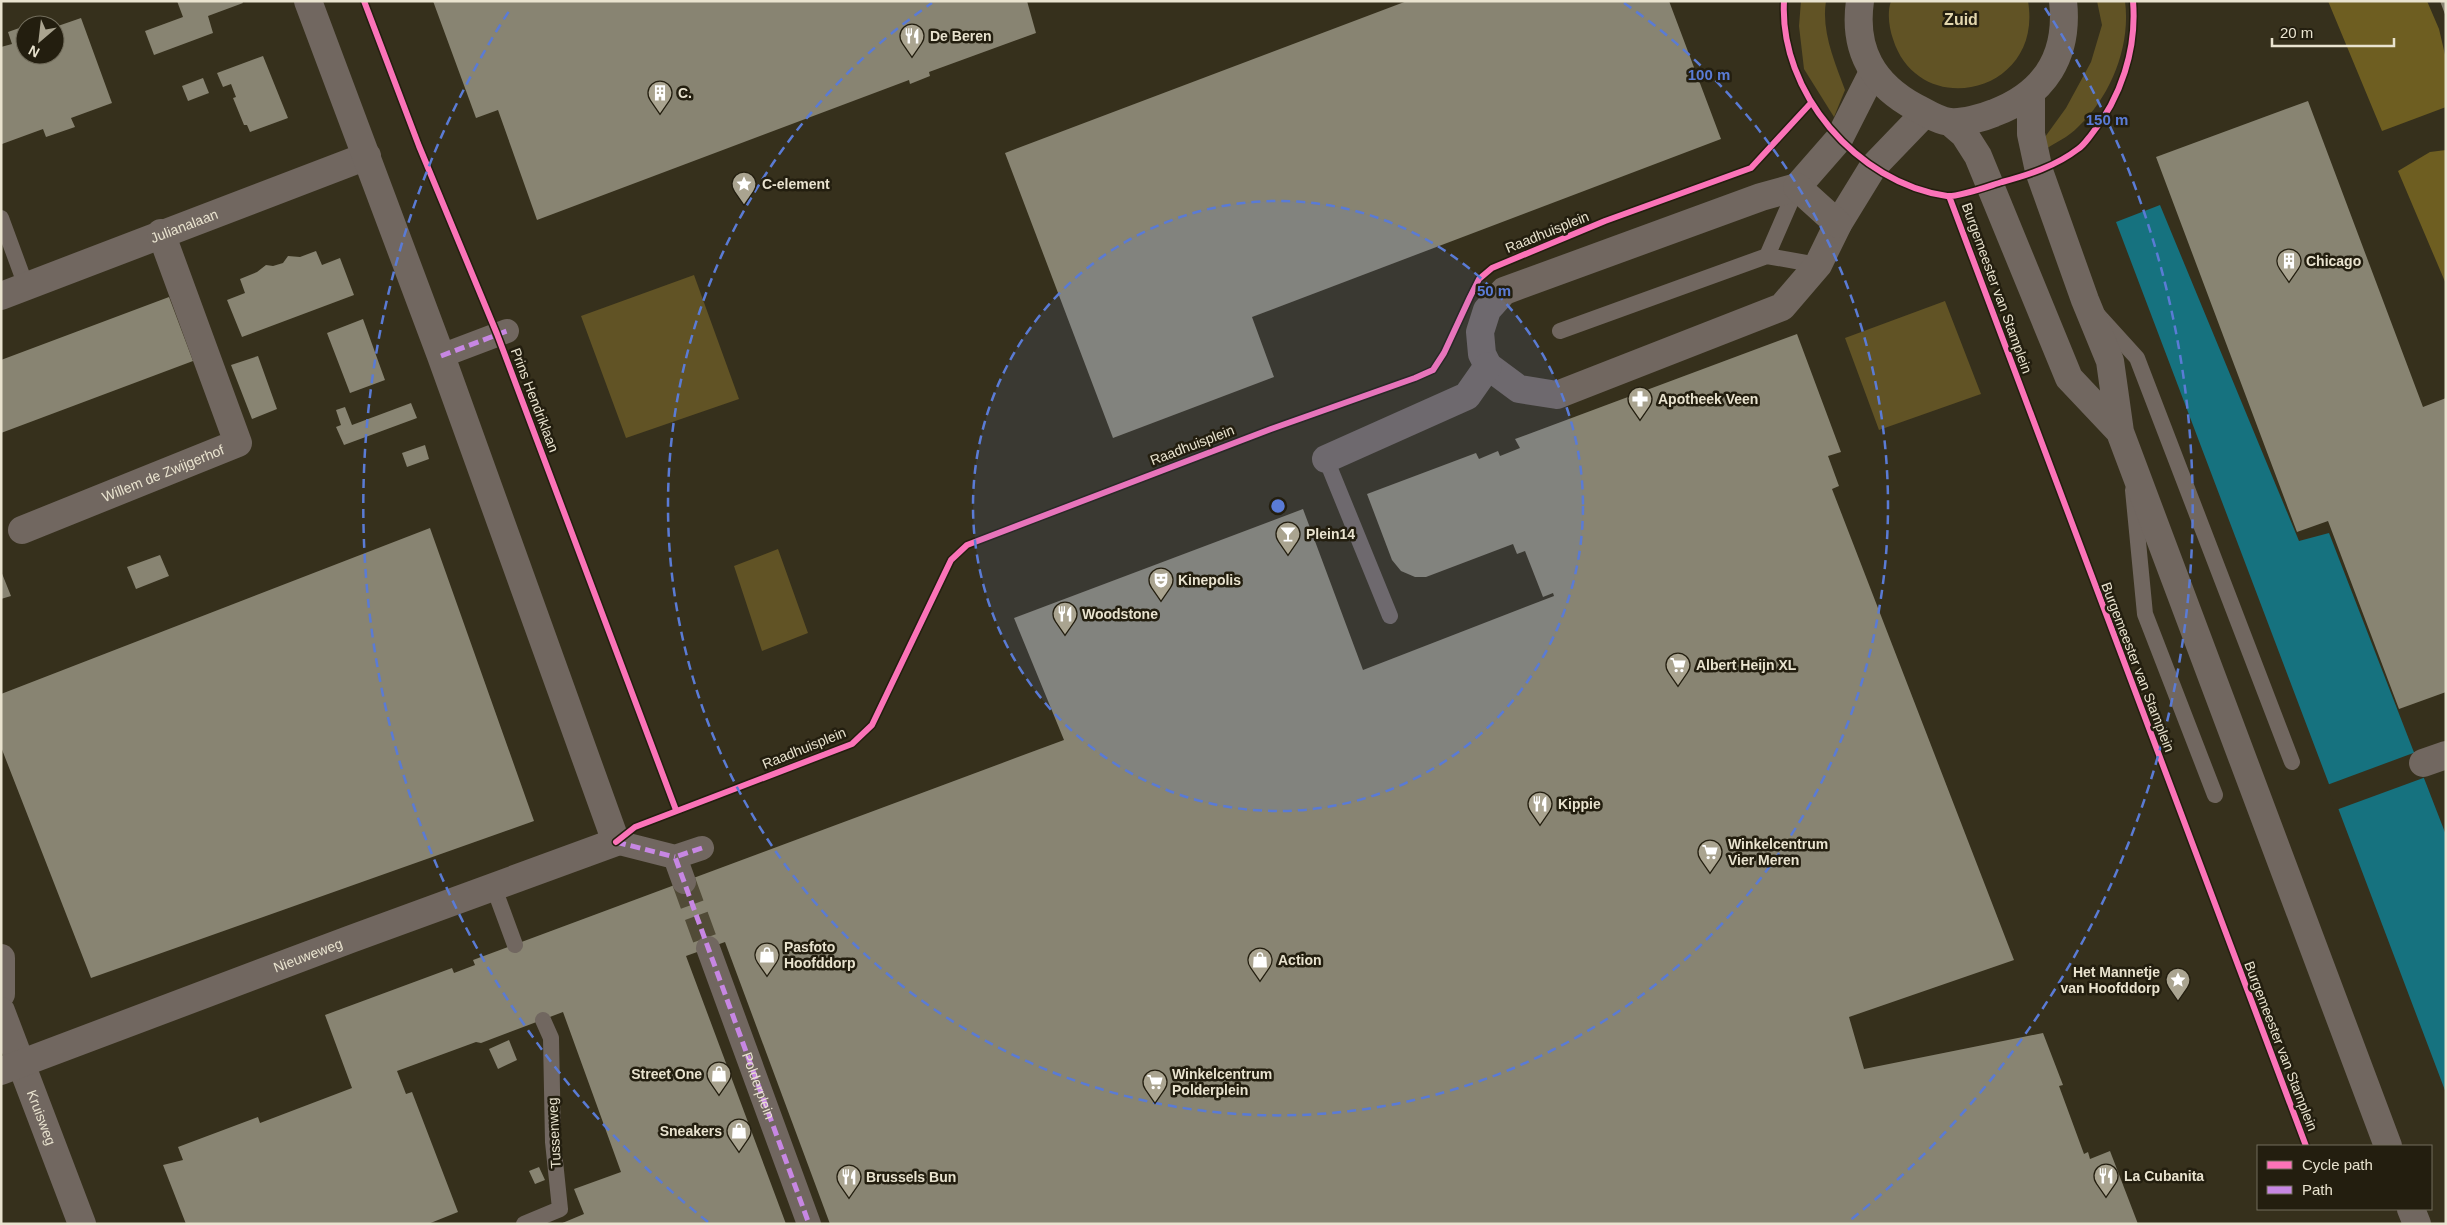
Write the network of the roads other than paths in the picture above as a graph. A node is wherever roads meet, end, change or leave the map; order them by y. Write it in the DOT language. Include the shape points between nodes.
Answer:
graph roads {
  1 [pos="308,1"];
  2 [pos="1860,1"];
  3 [pos="2063,1"];
  4 [pos="1873,72"];
  5 [pos="2031,94"];
  6 [pos="1937,117"];
  7 [pos="367,156"];
  8 [pos="1797,187"];
  9 [pos="1,218"];
  10 [pos="1838,224"];
  11 [pos="161,233"];
  12 [pos="1767,256"];
  13 [pos="1818,265"];
  14 [pos="26,286"];
  15 [pos="1,296"];
  16 [pos="2085,300"];
  17 [pos="507,331"];
  18 [pos="1560,331"];
  19 [pos="440,356"];
  20 [pos="1488,366"];
  21 [pos="2125,443"];
  22 [pos="1326,458"];
  23 [pos="22,530"];
  24 [pos="1390,616"];
  25 [pos="2292,762"];
  26 [pos="2215,795"];
  27 [pos="616,842"];
  28 [pos="702,848"];
  29 [pos="675,857"];
  30 [pos="684,882"];
  31 [pos="494,888"];
  32 [pos="515,944"];
  33 [pos="708,948"];
  34 [pos="1,958"];
  35 [pos="1,994"];
  36 [pos="1,1010"];
  37 [pos="543,1020"];
  38 [pos="11,1066"];
  39 [pos="2388,1145"];
  40 [pos="2412,1210"];
  41 [pos="82,1224"];
  42 [pos="524,1224"];
  43 [pos="809,1224"];
  44 [pos="2417,1224"];
  1 -- 7 [label="street"];
  2 -- 4 [label="street, Burgemeester van Stamplein" via="1861,42"];
  3 -- 5 [label="street" via="2065,33 2056,59"];
  4 -- 6 [label="street, Burgemeester van Stamplein" via="1894,96"];
  4 -- 8 [label="street" via="1839,139"];
  5 -- 6 [label="street" via="2010,107 1983,117"];
  5 -- 16 [label="street, Burgemeester van Stamplein" via="2031,134 2039,171"];
  6 -- 10 [label="street" via="1873,167"];
  6 -- 21 [label="street, Burgemeester van Stamplein" via="1964,134 1978,156 2069,378"];
  7 -- 11 [label="street, Julianalaan"];
  7 -- 19 [label="street"];
  8 -- 10 [label="street"];
  8 -- 12 [label="lane"];
  8 -- 20 [label="street" via="1761,197 1504,292 1487,310 1480,332 1482,354"];
  9 -- 14 [label="lane"];
  10 -- 13 [label="street"];
  11 -- 14 [label="street, Julianalaan"];
  11 -- 23 [label="street, Willem de Zwijgerhof" via="238,444"];
  12 -- 13 [label="lane"];
  12 -- 18 [label="lane"];
  13 -- 20 [label="street" via="1782,307 1558,395 1520,389"];
  14 -- 15 [label="street, Julianalaan"];
  16 -- 21 [label="street, Burgemeester van Stamplein" via="2110,361"];
  16 -- 25 [label="lane" via="2136,358"];
  17 -- 19 [label="street"];
  19 -- 27 [label="street"];
  20 -- 22 [label="street" via="1467,396"];
  21 -- 26 [label="lane" via="2146,614"];
  21 -- 39 [label="street, Burgemeester van Stamplein"];
  22 -- 24 [label="lane"];
  27 -- 29 [label="street"];
  27 -- 31 [label="street, Nieuweweg"];
  28 -- 29 [label="street"];
  29 -- 30 [label="street"];
  31 -- 32 [label="lane"];
  31 -- 38 [label="street, Nieuweweg"];
  33 -- 43 [label="street, Polderplein"];
  34 -- 35 [label="street"];
  36 -- 38 [label="street, Kruisweg"];
  37 -- 42 [label="lane, Tussenweg" via="551,1038 553,1142 560,1209"];
  38 -- 41 [label="street, Kruisweg"];
  40 -- 44 [label="street"];
}
